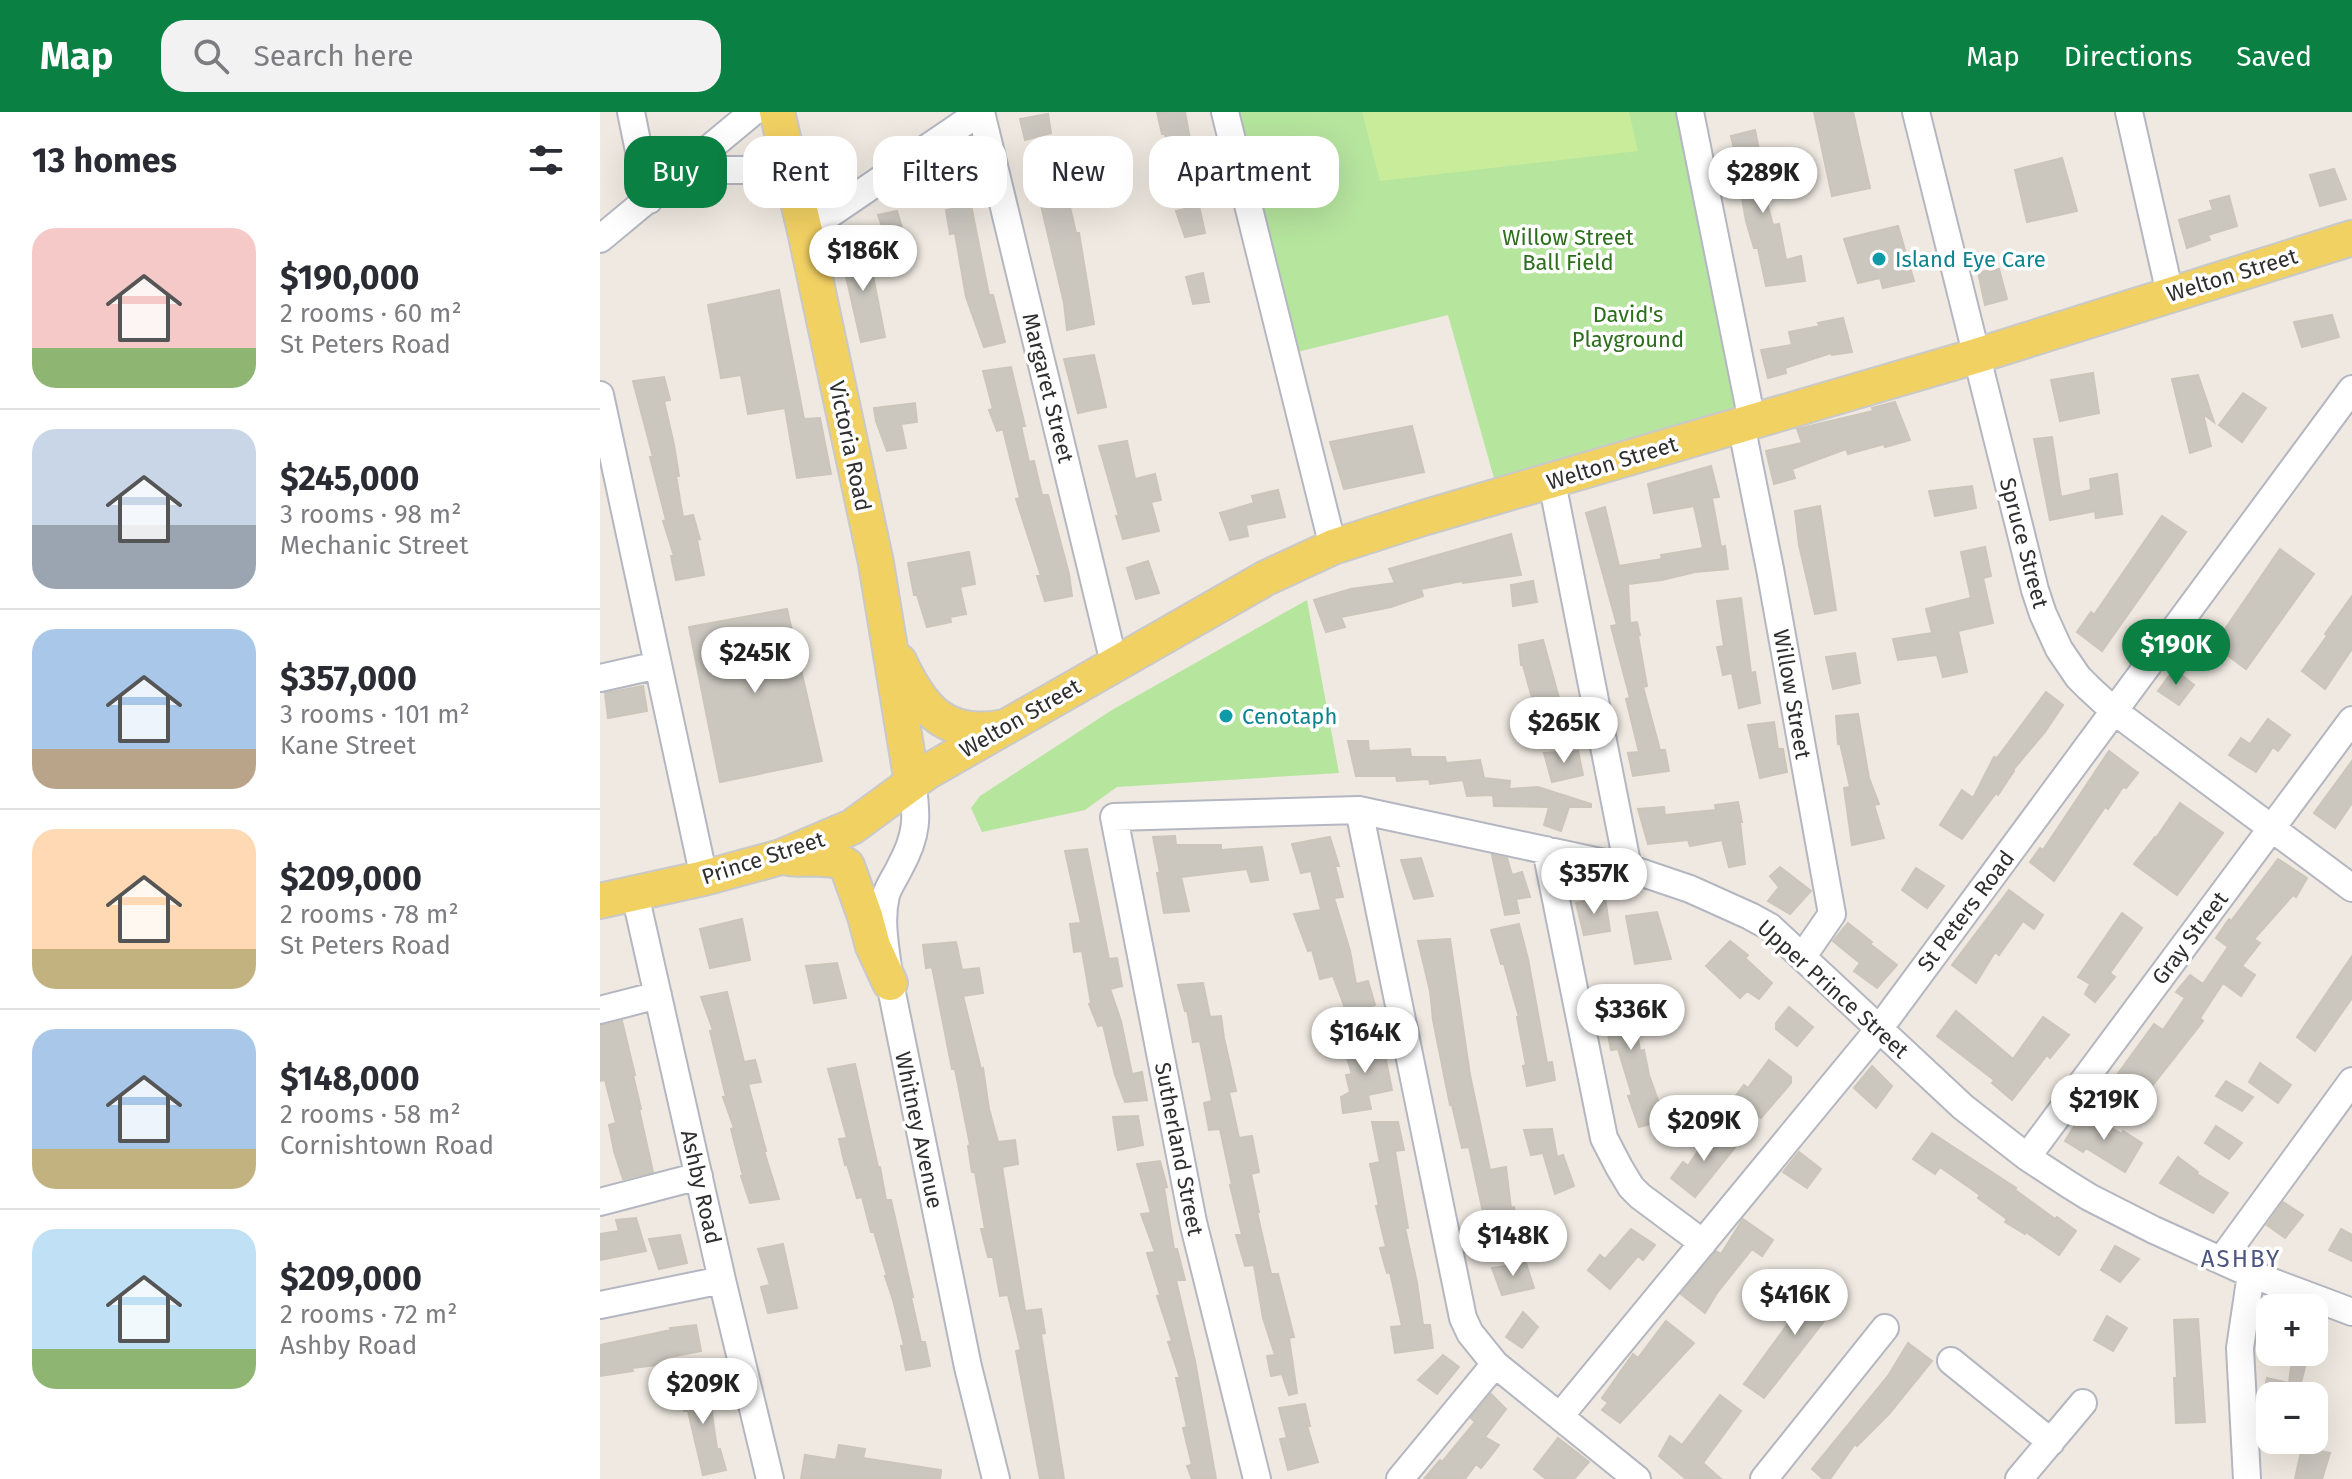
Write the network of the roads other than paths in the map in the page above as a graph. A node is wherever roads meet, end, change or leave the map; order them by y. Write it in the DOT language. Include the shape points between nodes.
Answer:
graph roads {
  1 [pos="631,112"];
  2 [pos="753,112"];
  3 [pos="777,112"];
  4 [pos="981,112"];
  5 [pos="1225,112"];
  6 [pos="1690,112"];
  7 [pos="1916,112"];
  8 [pos="2129,112"];
  9 [pos="636,136"];
  10 [pos="724,136"];
  11 [pos="783,136"];
  12 [pos="639,208"];
  13 [pos="800,208"];
  14 [pos="805,231"];
  15 [pos="2352,238"];
  16 [pos="600,239"];
  17 [pos="2170,294"];
  18 [pos="1976,356"];
  19 [pos="600,395"];
  20 [pos="2350,395"];
  21 [pos="1746,422"];
  22 [pos="1552,482"];
  23 [pos="1333,547"];
  24 [pos="888,639"];
  25 [pos="1114,663"];
  26 [pos="658,665"];
  27 [pos="600,678"];
  28 [pos="2114,711"];
  29 [pos="2352,720"];
  30 [pos="1007,727"];
  31 [pos="912,783"];
  32 [pos="1359,810"];
  33 [pos="1114,817"];
  34 [pos="2272,828"];
  35 [pos="1546,850"];
  36 [pos="781,857"];
  37 [pos="1628,868"];
  38 [pos="704,878"];
  39 [pos="2352,888"];
  40 [pos="635,894"];
  41 [pos="600,901"];
  42 [pos="1803,956"];
  43 [pos="890,983"];
  44 [pos="658,995"];
  45 [pos="600,1010"];
  46 [pos="1879,1029"];
  47 [pos="2352,1081"];
  48 [pos="2027,1157"];
  49 [pos="699,1176"];
  50 [pos="600,1202"];
  51 [pos="1703,1243"];
  52 [pos="2222,1259"];
  53 [pos="2251,1274"];
  54 [pos="722,1280"];
  55 [pos="600,1305"];
  56 [pos="2352,1312"];
  57 [pos="1885,1328"];
  58 [pos="1951,1361"];
  59 [pos="1495,1364"];
  60 [pos="2083,1403"];
  61 [pos="1560,1416"];
  62 [pos="2051,1442"];
  63 [pos="1628,1476"];
  64 [pos="770,1479"];
  65 [pos="996,1479"];
  66 [pos="1257,1479"];
  67 [pos="1400,1479"];
  68 [pos="1764,1479"];
  69 [pos="2019,1479"];
  70 [pos="2247,1479"];
  1 -- 9 [label="street"];
  2 -- 10 [label="street"];
  3 -- 11 [label="main road, Victoria Road"];
  4 -- 14 [label="street"];
  4 -- 25 [label="street, Margaret Street"];
  5 -- 23 [label="street"];
  6 -- 21 [label="street, Willow Street"];
  7 -- 18 [label="street, Spruce Street"];
  8 -- 17 [label="street"];
  12 -- 16 [label="street"];
  13 -- 14 [label="main road, Victoria Road"];
  14 -- 24 [label="main road, Victoria Road"];
  15 -- 17 [label="main road, Welton Street"];
  17 -- 18 [label="main road, Welton Street"];
  18 -- 21 [label="main road, Welton Street"];
  18 -- 28 [label="street, Spruce Street" via="2043,614 2070,665"];
  19 -- 26 [label="street"];
  20 -- 28 [label="street, St Peters Road"];
  21 -- 22 [label="main road, Welton Street"];
  21 -- 42 [label="street, Willow Street" via="1832,914"];
  22 -- 23 [label="main road, Welton Street"];
  22 -- 37 [label="street"];
  23 -- 25 [label="main road, Welton Street"];
  24 -- 30 [label="main road" via="920,698 940,720 973,731"];
  24 -- 31 [label="main road, Victoria Road"];
  25 -- 30 [label="main road, Welton Street"];
  26 -- 27 [label="street"];
  26 -- 38 [label="street"];
  28 -- 34 [label="street, Spruce Street"];
  28 -- 46 [label="street, St Peters Road"];
  29 -- 34 [label="street, Gray Street"];
  30 -- 31 [label="main road, Welton Street"];
  31 -- 36 [label="main road, Prince Street" via="852,827"];
  31 -- 43 [label="street, Whitney Avenue" via="916,828 884,905"];
  32 -- 33 [label="street, Upper Prince Street"];
  32 -- 35 [label="street, Upper Prince Street"];
  32 -- 59 [label="street" via="1463,1318"];
  33 -- 66 [label="street, Sutherland Street" via="1193,1222"];
  34 -- 39 [label="street, Spruce Street"];
  34 -- 48 [label="street, Gray Street"];
  35 -- 37 [label="street, Upper Prince Street"];
  35 -- 51 [label="street" via="1604,1138 1631,1187"];
  36 -- 38 [label="main road, Prince Street"];
  36 -- 43 [label="main road" via="834,860 847,866"];
  37 -- 42 [label="street, Upper Prince Street" via="1750,916"];
  38 -- 40 [label="main road, Prince Street"];
  40 -- 41 [label="main road, Prince Street"];
  40 -- 44 [label="street, Ashby Road"];
  42 -- 46 [label="street, Upper Prince Street"];
  43 -- 65 [label="street, Whitney Avenue"];
  44 -- 45 [label="street"];
  44 -- 49 [label="street, Ashby Road"];
  46 -- 48 [label="street, Upper Prince Street" via="1963,1107"];
  46 -- 51 [label="street, St Peters Road"];
  47 -- 52 [label="street"];
  48 -- 52 [label="street, Upper Prince Street" via="2089,1197"];
  49 -- 50 [label="street"];
  49 -- 54 [label="street, Ashby Road"];
  51 -- 61 [label="street, St Peters Road"];
  52 -- 53 [label="street, Upper Prince Street"];
  53 -- 56 [label="street, Upper Prince Street"];
  53 -- 70 [label="street" via="2240,1348"];
  54 -- 55 [label="street"];
  54 -- 64 [label="street, Ashby Road"];
  57 -- 68 [label="street"];
  58 -- 62 [label="street"];
  59 -- 61 [label="street"];
  59 -- 67 [label="street"];
  60 -- 62 [label="street"];
  61 -- 63 [label="street"];
  62 -- 69 [label="street"];
}
